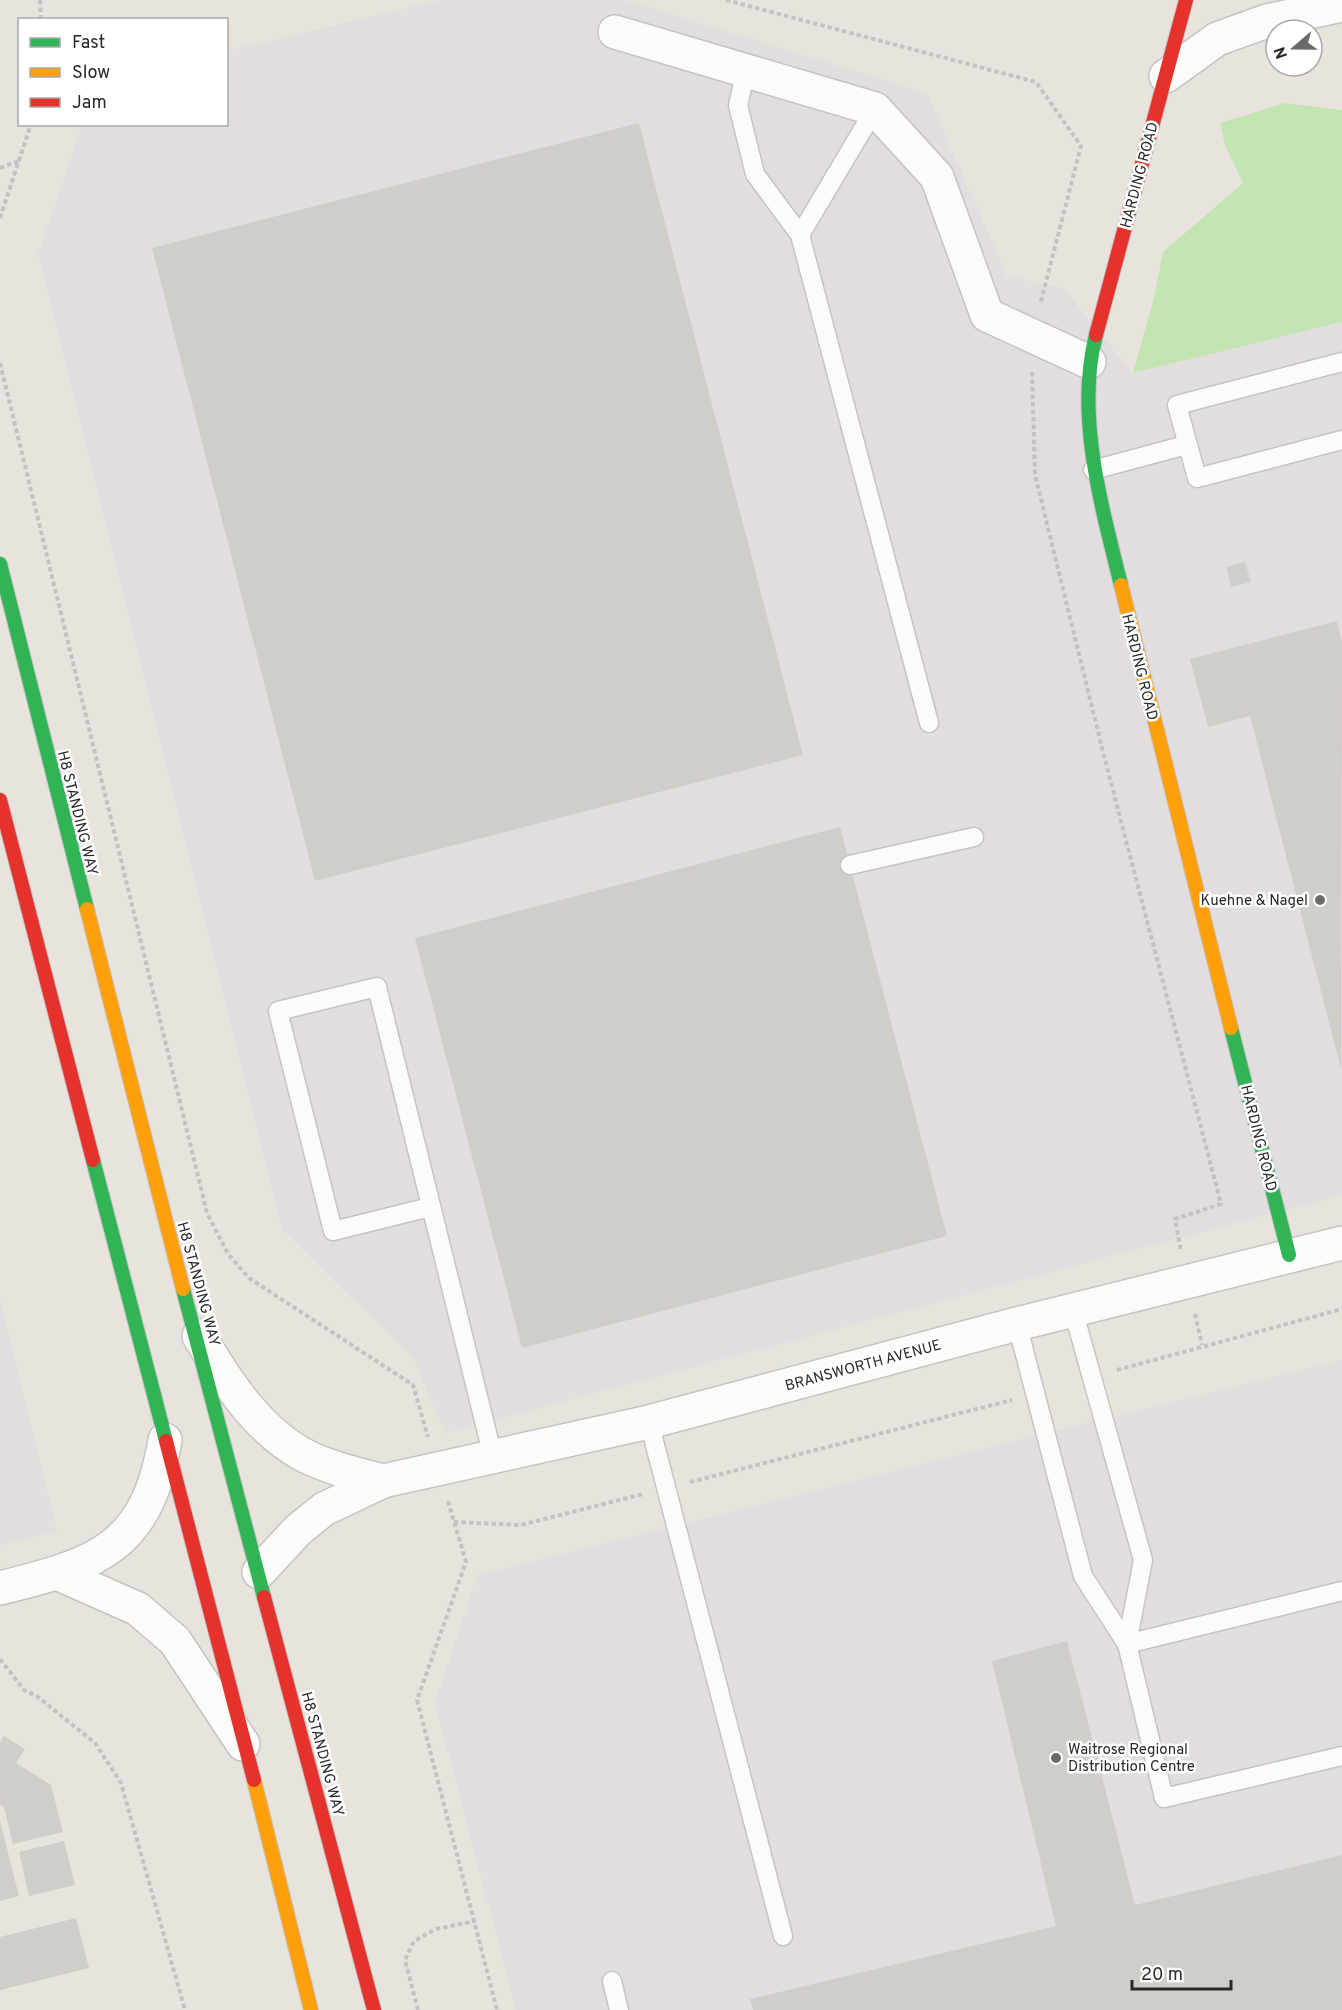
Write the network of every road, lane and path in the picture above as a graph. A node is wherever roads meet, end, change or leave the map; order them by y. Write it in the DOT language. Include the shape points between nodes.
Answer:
graph roads {
  1 [pos="40,0"];
  2 [pos="726,0"];
  3 [pos="1186,0"];
  4 [pos="1342,5"];
  5 [pos="41,18"];
  6 [pos="615,32"];
  7 [pos="746,71"];
  8 [pos="1166,76"];
  9 [pos="874,109"];
  10 [pos="30,126"];
  11 [pos="19,161"];
  12 [pos="0,168"];
  13 [pos="0,218"];
  14 [pos="800,235"];
  15 [pos="1036,338"];
  16 [pos="1089,362"];
  17 [pos="1342,362"];
  18 [pos="0,363"];
  19 [pos="1342,440"];
  20 [pos="1186,445"];
  21 [pos="1093,470"];
  22 [pos="0,564"];
  23 [pos="929,723"];
  24 [pos="0,800"];
  25 [pos="974,837"];
  26 [pos="850,865"];
  27 [pos="1221,1204"];
  28 [pos="430,1207"];
  29 [pos="1342,1243"];
  30 [pos="1289,1256"];
  31 [pos="1342,1309"];
  32 [pos="1073,1310"];
  33 [pos="191,1322"];
  34 [pos="1017,1324"];
  35 [pos="1091,1377"];
  36 [pos="1036,1393"];
  37 [pos="649,1422"];
  38 [pos="165,1440"];
  39 [pos="493,1457"];
  40 [pos="438,1470"];
  41 [pos="383,1481"];
  42 [pos="666,1488"];
  43 [pos="454,1522"];
  44 [pos="259,1572"];
  45 [pos="59,1574"];
  46 [pos="0,1588"];
  47 [pos="1342,1592"];
  48 [pos="1127,1644"];
  49 [pos="0,1659"];
  50 [pos="246,1749"];
  51 [pos="1342,1756"];
  52 [pos="475,1921"];
  53 [pos="783,1936"];
  54 [pos="612,1981"];
  55 [pos="185,2010"];
  56 [pos="311,2010"];
  57 [pos="374,2010"];
  58 [pos="418,2010"];
  59 [pos="497,2010"];
  60 [pos="619,2010"];
  1 -- 5 [label="path"];
  2 -- 15 [label="path" via="1036,82 1081,146 1041,291"];
  3 -- 8 [label="main road, HARDING ROAD"];
  4 -- 8 [label="street" via="1267,21 1216,39"];
  6 -- 7 [label="street"];
  7 -- 9 [label="street"];
  7 -- 14 [label="lane" via="738,105 755,174"];
  8 -- 16 [label="main road, HARDING ROAD"];
  9 -- 14 [label="lane"];
  9 -- 15 [label="street" via="937,177 987,315"];
  10 -- 11 [label="path"];
  11 -- 12 [label="path"];
  11 -- 13 [label="path"];
  14 -- 23 [label="lane"];
  15 -- 16 [label="street"];
  15 -- 27 [label="path" via="1031,383 1035,475"];
  16 -- 21 [label="main road, HARDING ROAD"];
  17 -- 20 [label="lane" via="1177,405"];
  18 -- 40 [label="path" via="207,1213 228,1254 249,1278 413,1385"];
  19 -- 20 [label="lane" via="1197,478"];
  20 -- 21 [label="lane"];
  21 -- 30 [label="main road, HARDING ROAD"];
  22 -- 33 [label="main road, H8 STANDING WAY"];
  24 -- 38 [label="main road"];
  25 -- 26 [label="lane"];
  28 -- 28 [label="lane" via="376,987 279,1011 333,1231"];
  28 -- 39 [label="lane"];
  29 -- 30 [label="street, BRANSWORTH AVENUE"];
  30 -- 32 [label="street, BRANSWORTH AVENUE"];
  31 -- 35 [label="path"];
  32 -- 34 [label="street, BRANSWORTH AVENUE"];
  32 -- 35 [label="lane"];
  33 -- 41 [label="street, BRANSWORTH AVENUE" via="238,1396 262,1422 300,1453"];
  33 -- 44 [label="main road, H8 STANDING WAY"];
  34 -- 36 [label="lane"];
  34 -- 37 [label="street, BRANSWORTH AVENUE"];
  35 -- 48 [label="lane" via="1143,1560"];
  36 -- 42 [label="path"];
  36 -- 48 [label="lane" via="1083,1576"];
  37 -- 39 [label="street, BRANSWORTH AVENUE"];
  37 -- 42 [label="lane"];
  38 -- 45 [label="street" via="155,1487 131,1529 91,1560"];
  38 -- 50 [label="main road"];
  39 -- 40 [label="street, BRANSWORTH AVENUE"];
  40 -- 41 [label="street, BRANSWORTH AVENUE"];
  40 -- 43 [label="path"];
  41 -- 44 [label="street, BRANSWORTH AVENUE" via="324,1509 298,1530"];
  42 -- 43 [label="path" via="521,1525"];
  42 -- 53 [label="lane"];
  43 -- 52 [label="path" via="466,1562 417,1700"];
  44 -- 57 [label="main road, H8 STANDING WAY"];
  45 -- 46 [label="street"];
  45 -- 50 [label="street" via="138,1609 176,1641"];
  47 -- 48 [label="lane"];
  48 -- 51 [label="lane" via="1164,1798"];
  49 -- 55 [label="path" via="24,1690 95,1743 121,1783"];
  50 -- 56 [label="main road"];
  52 -- 58 [label="path" via="436,1929 414,1941 405,1960"];
  52 -- 59 [label="path"];
  54 -- 60 [label="lane"];
}
